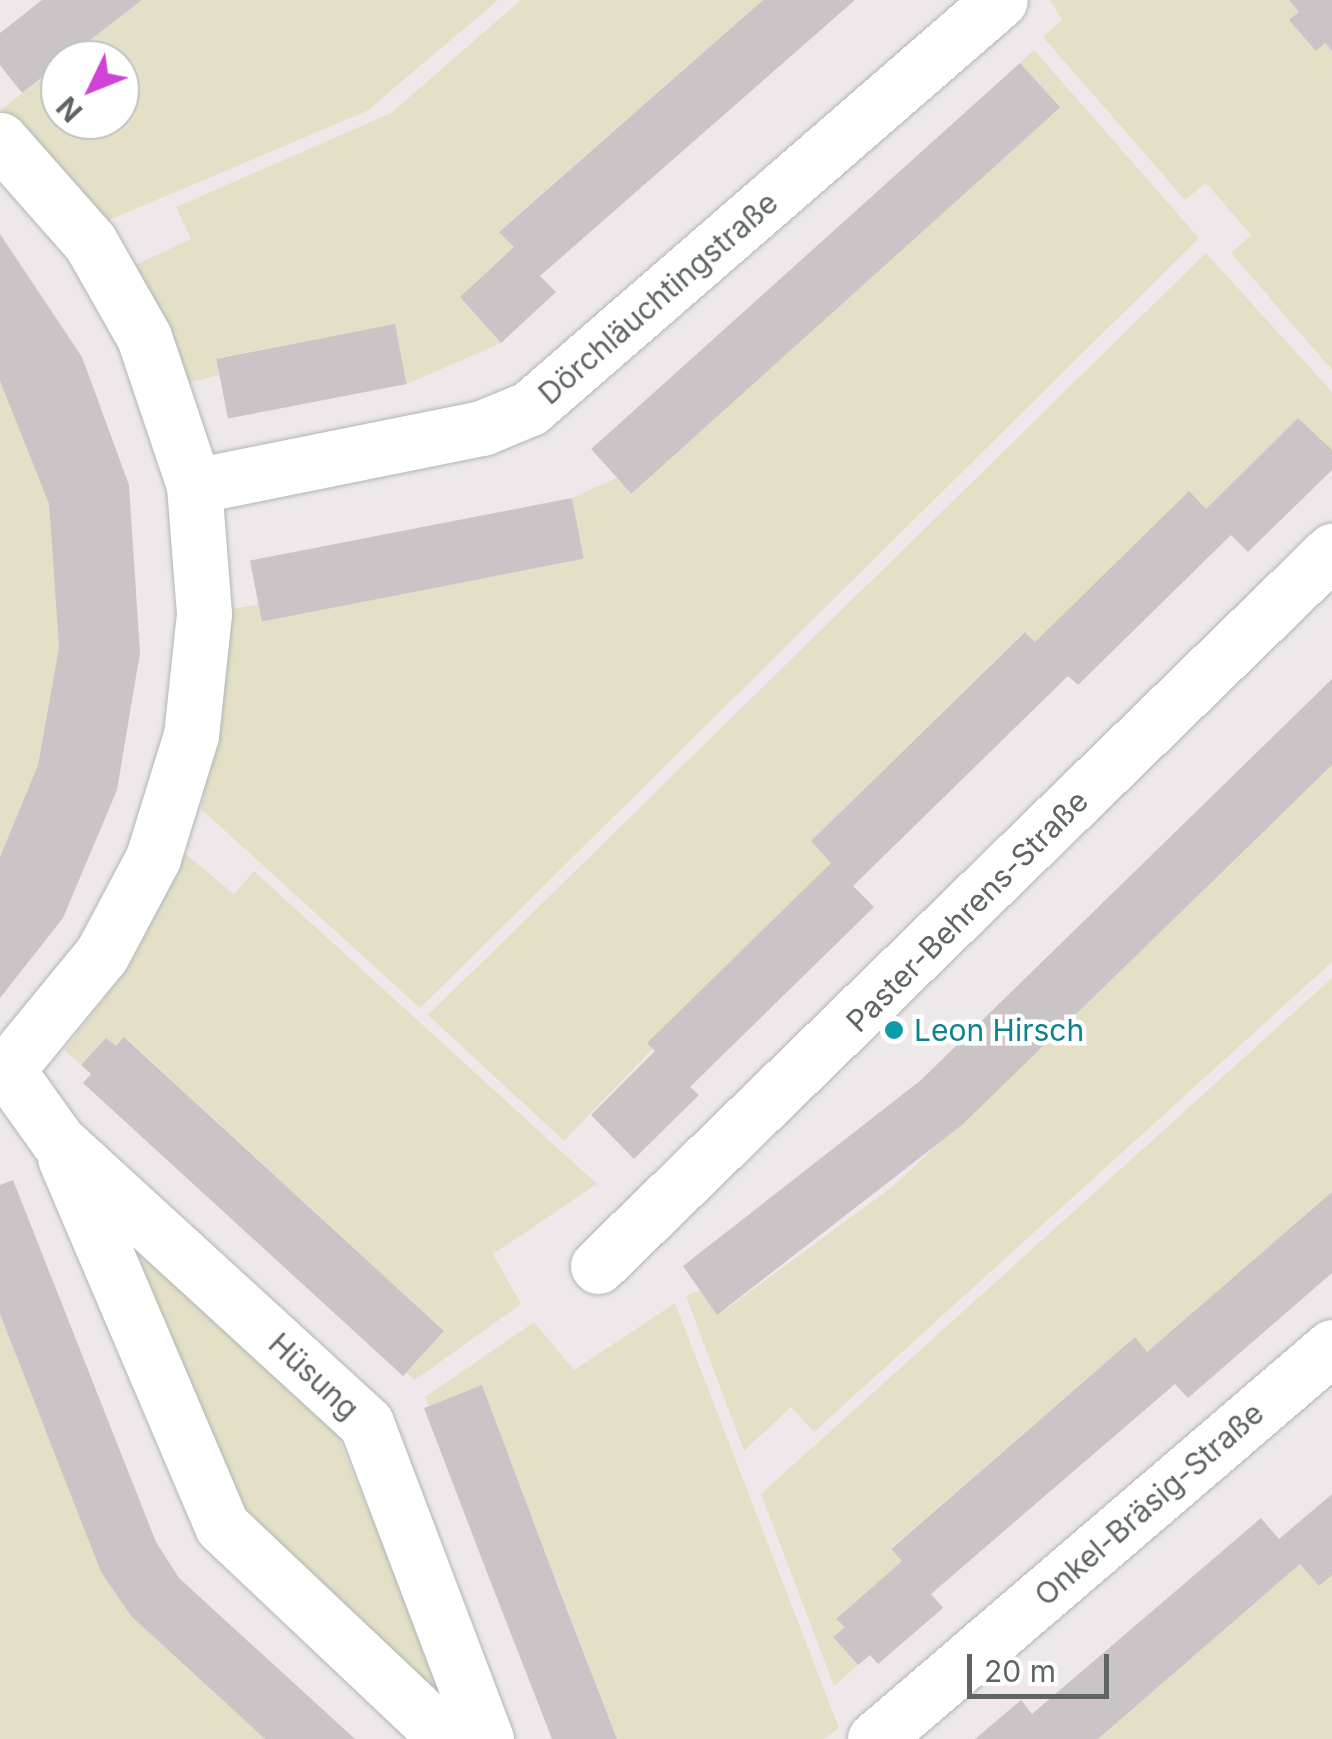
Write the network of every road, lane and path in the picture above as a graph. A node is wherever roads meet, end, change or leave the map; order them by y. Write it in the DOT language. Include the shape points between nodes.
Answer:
graph roads {
  1 [pos="1000,0"];
  2 [pos="0,140"];
  3 [pos="194,486"];
  4 [pos="1332,551"];
  5 [pos="4,1074"];
  6 [pos="58,1141"];
  7 [pos="598,1266"];
  8 [pos="1332,1347"];
  9 [pos="447,1739"];
  10 [pos="486,1739"];
  11 [pos="876,1739"];
  1 -- 3 [label="street, Dörchläuchtingstraße" via="530,408 482,428"];
  2 -- 3 [label="street" via="117,286 170,403"];
  3 -- 5 [label="street" via="201,672 172,804 102,954"];
  4 -- 7 [label="street, Paster-Behrens-Straße"];
  5 -- 6 [label="street, Hüsung"];
  6 -- 9 [label="street, Hüsung" via="222,1526"];
  6 -- 10 [label="street, Hüsung" via="366,1424"];
  8 -- 11 [label="street, Onkel-Bräsig-Straße"];
}
